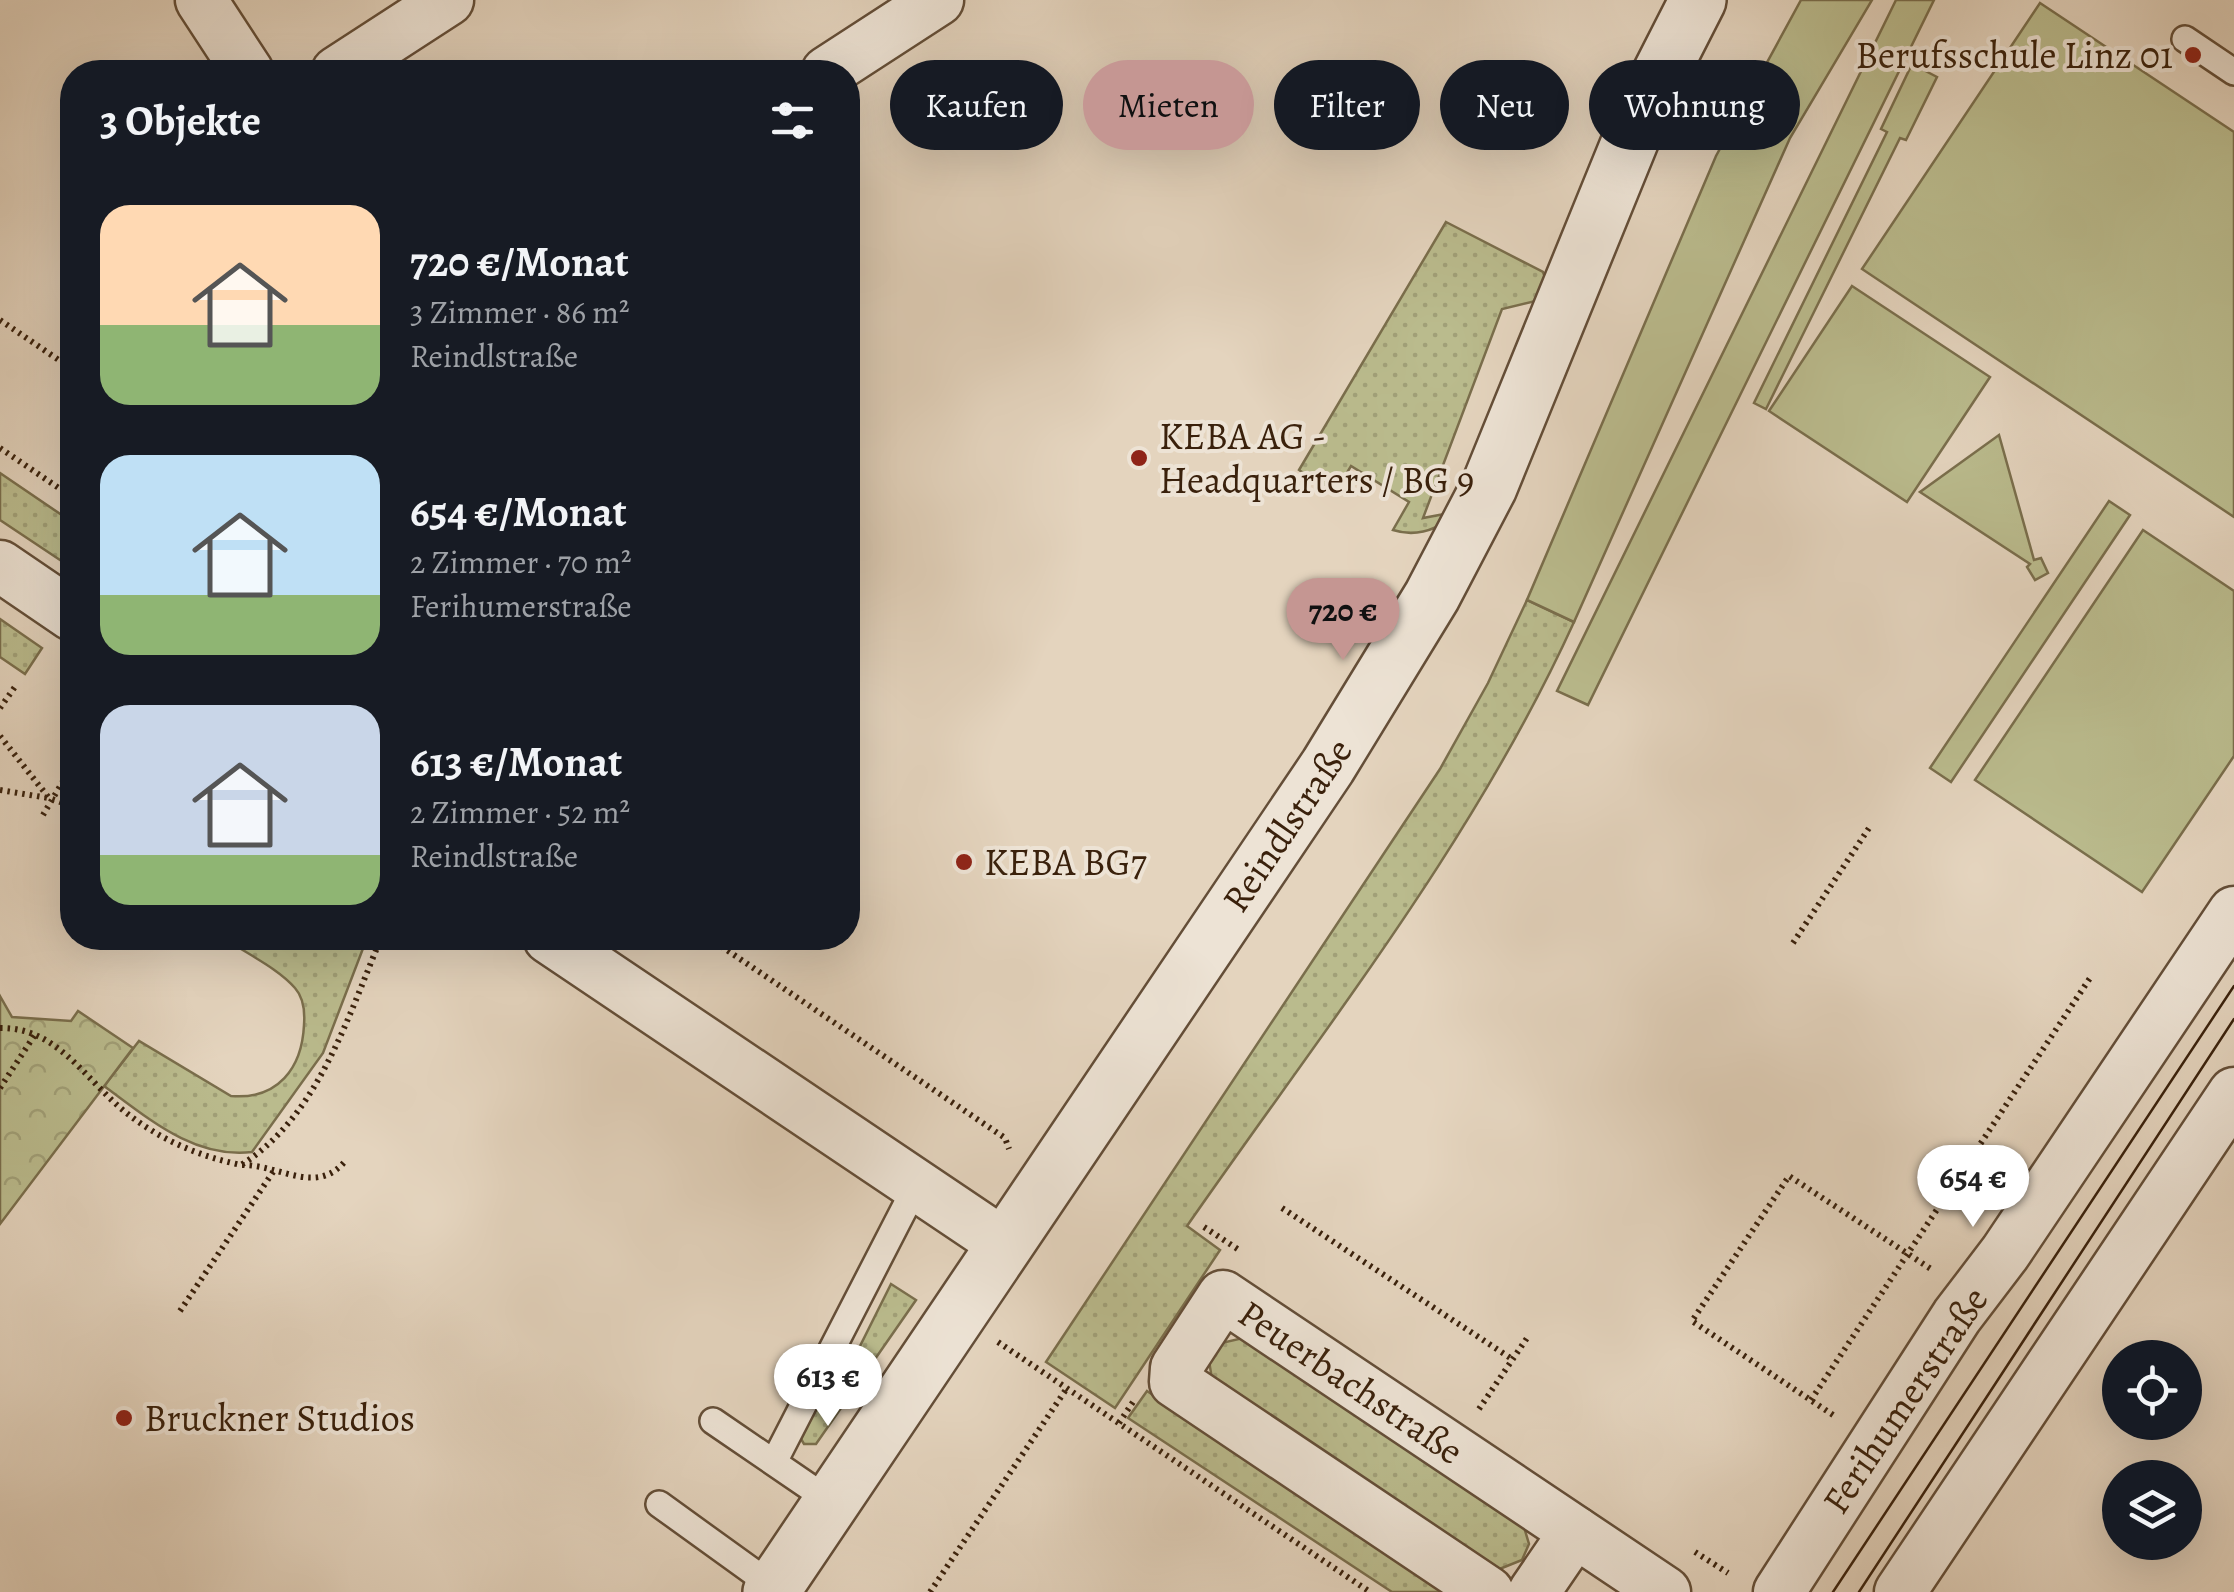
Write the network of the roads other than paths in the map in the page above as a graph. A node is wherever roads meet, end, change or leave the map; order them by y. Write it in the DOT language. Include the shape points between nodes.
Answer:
graph roads {
  1 [pos="201,0"];
  2 [pos="448,0"];
  3 [pos="938,0"];
  4 [pos="1698,0"];
  5 [pos="2185,39"];
  6 [pos="240,60"];
  7 [pos="356,60"];
  8 [pos="846,60"];
  9 [pos="2234,72"];
  10 [pos="0,566"];
  11 [pos="60,607"];
  12 [pos="2234,912"];
  13 [pos="567,950"];
  14 [pos="2234,1093"];
  15 [pos="916,1186"];
  16 [pos="1004,1244"];
  17 [pos="713,1420"];
  18 [pos="774,1462"];
  19 [pos="830,1501"];
  20 [pos="659,1504"];
  21 [pos="1575,1532"];
  22 [pos="772,1590"];
  23 [pos="1488,1592"];
  24 [pos="1534,1592"];
  25 [pos="1665,1592"];
  26 [pos="1779,1592"];
  27 [pos="1900,1592"];
  1 -- 6 [label="street"];
  2 -- 7 [label="street"];
  3 -- 8 [label="street"];
  4 -- 16 [label="street, Reindlstraße" via="1646,102 1489,487 1432,596 1328,766"];
  5 -- 9 [label="lane"];
  10 -- 11 [label="street"];
  12 -- 26 [label="street, Ferihumerstraße" via="1957,1316"];
  13 -- 15 [label="street"];
  14 -- 27 [label="street"];
  15 -- 16 [label="street"];
  15 -- 18 [label="lane"];
  16 -- 19 [label="street, Reindlstraße"];
  17 -- 18 [label="lane"];
  18 -- 19 [label="lane"];
  19 -- 22 [label="street, Reindlstraße"];
  20 -- 22 [label="lane"];
  21 -- 23 [label="street, Peuerbachstraße" via="1223,1296 1176,1368 1176,1382"];
  21 -- 24 [label="street"];
  21 -- 25 [label="street, Peuerbachstraße"];
}
